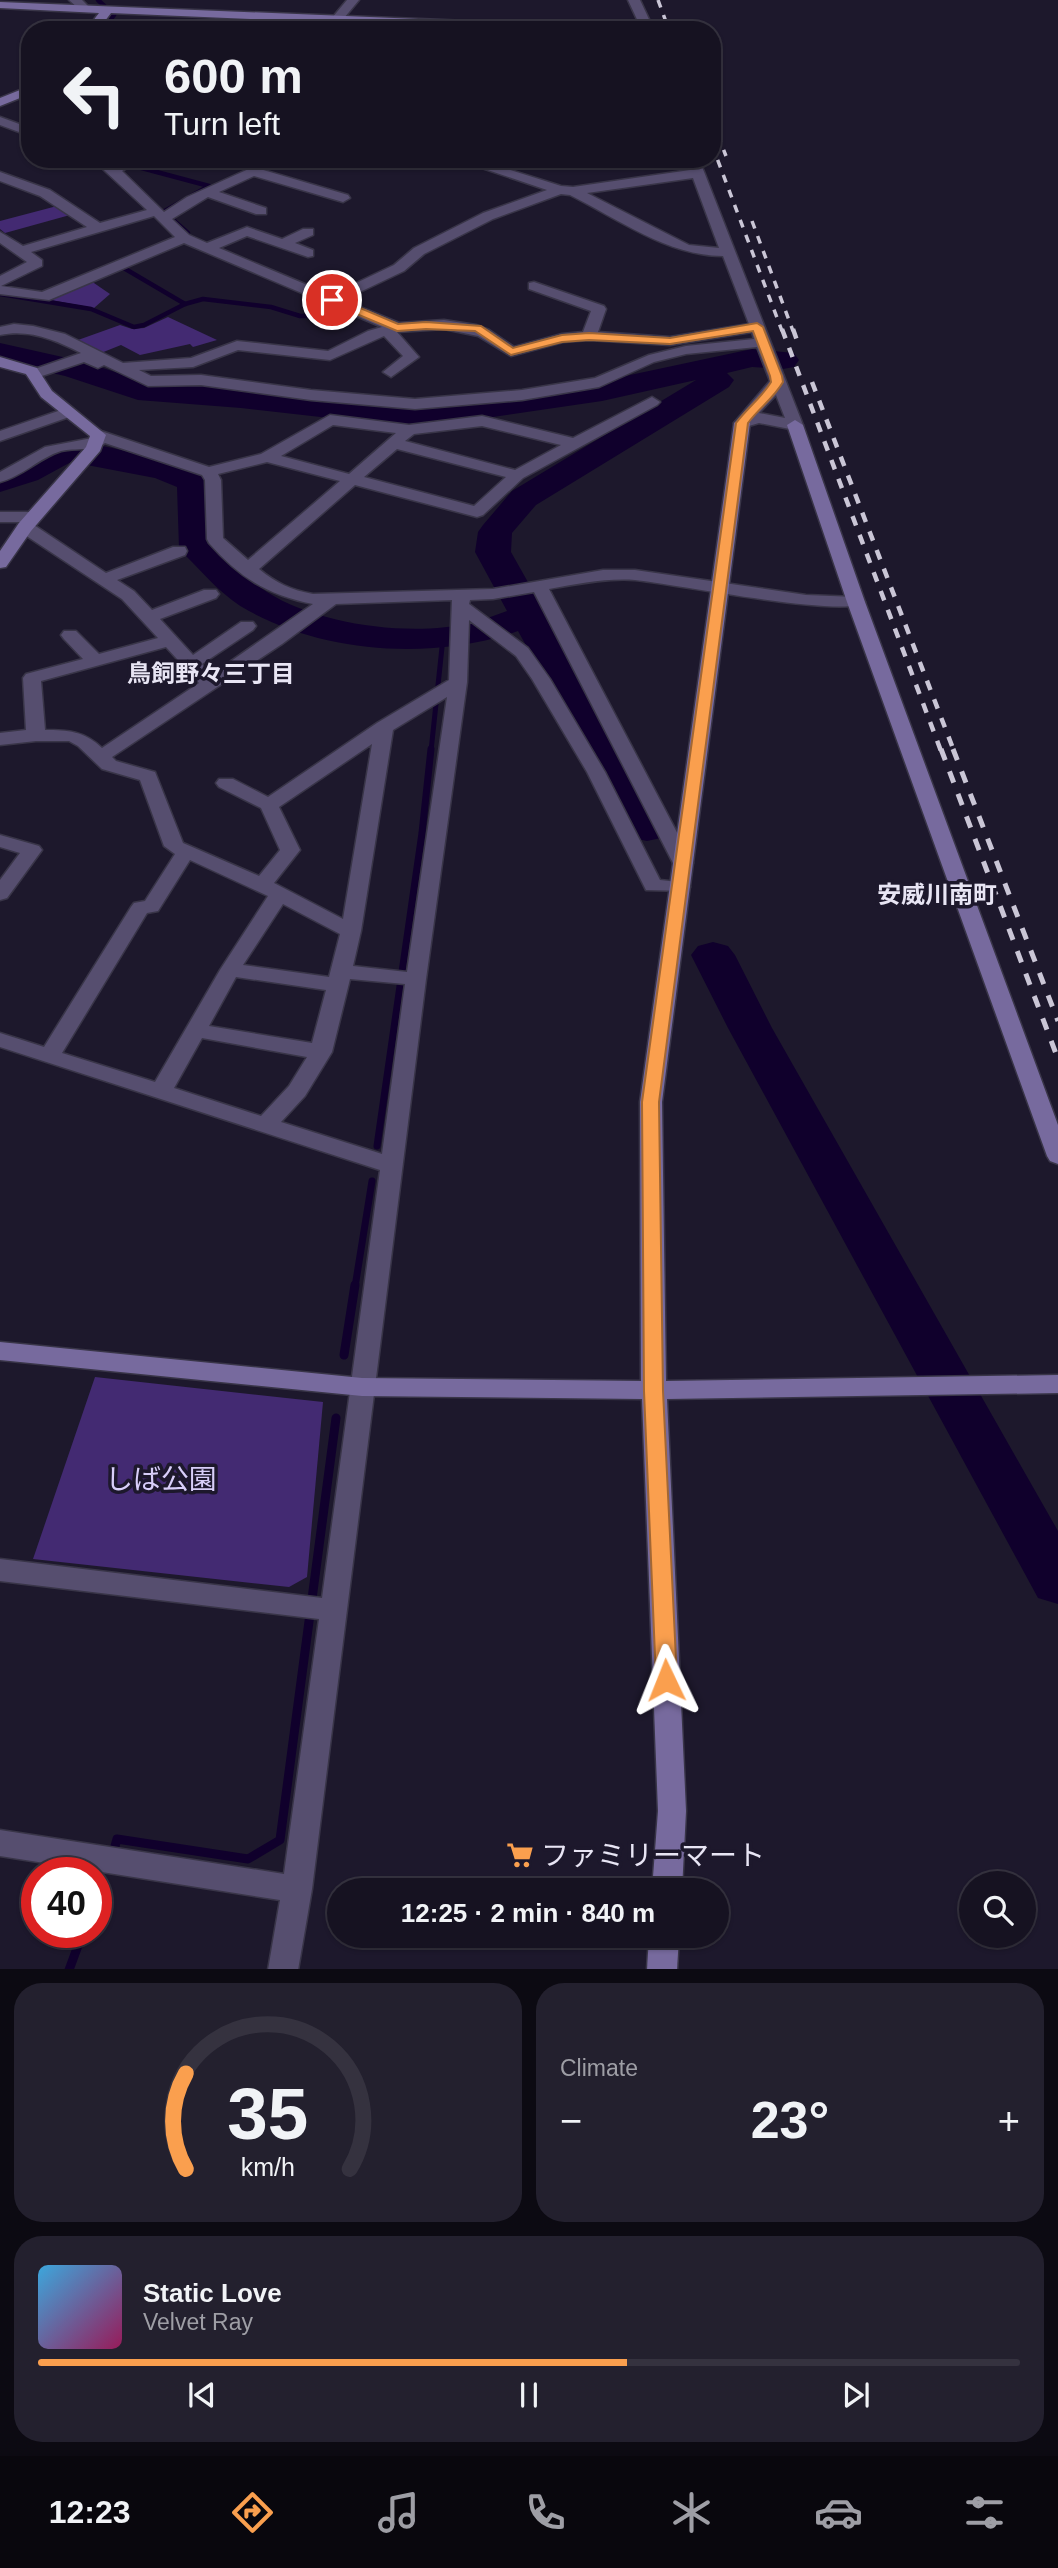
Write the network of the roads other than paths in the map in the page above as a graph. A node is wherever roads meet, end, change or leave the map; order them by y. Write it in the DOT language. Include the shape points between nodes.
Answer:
graph roads {
  1 [pos="353,0"];
  2 [pos="634,0"];
  3 [pos="0,5"];
  4 [pos="91,5"];
  5 [pos="337,19"];
  6 [pos="377,21"];
  7 [pos="644,21"];
  8 [pos="21,94"];
  9 [pos="0,102"];
  10 [pos="0,121"];
  11 [pos="21,129"];
  12 [pos="129,168"];
  13 [pos="491,168"];
  14 [pos="685,168"];
  15 [pos="696,168"];
  16 [pos="0,176"];
  17 [pos="567,191"];
  18 [pos="208,192"];
  19 [pos="343,198"];
  20 [pos="260,212"];
  21 [pos="158,215"];
  22 [pos="99,228"];
  23 [pos="308,232"];
  24 [pos="0,236"];
  25 [pos="184,238"];
  26 [pos="282,244"];
  27 [pos="207,248"];
  28 [pos="20,251"];
  29 [pos="729,252"];
  30 [pos="308,253"];
  31 [pos="0,282"];
  32 [pos="534,286"];
  33 [pos="0,290"];
  34 [pos="335,302"];
  35 [pos="757,327"];
  36 [pos="392,329"];
  37 [pos="0,331"];
  38 [pos="589,336"];
  39 [pos="766,347"];
  40 [pos="0,362"];
  41 [pos="124,370"];
  42 [pos="391,372"];
  43 [pos="34,374"];
  44 [pos="777,379"];
  45 [pos="652,402"];
  46 [pos="66,413"];
  47 [pos="742,423"];
  48 [pos="795,425"];
  49 [pos="410,430"];
  50 [pos="0,436"];
  51 [pos="393,443"];
  52 [pos="577,444"];
  53 [pos="93,446"];
  54 [pos="267,457"];
  55 [pos="208,472"];
  56 [pos="517,475"];
  57 [pos="0,477"];
  58 [pos="350,479"];
  59 [pos="0,517"];
  60 [pos="29,522"];
  61 [pos="179,551"];
  62 [pos="0,563"];
  63 [pos="247,570"];
  64 [pos="104,579"];
  65 [pos="534,587"];
  66 [pos="718,587"];
  67 [pos="210,594"];
  68 [pos="331,599"];
  69 [pos="461,601"];
  70 [pos="856,601"];
  71 [pos="150,617"];
  72 [pos="247,626"];
  73 [pos="70,635"];
  74 [pos="172,640"];
  75 [pos="96,661"];
  76 [pos="192,663"];
  77 [pos="210,684"];
  78 [pos="445,690"];
  79 [pos="384,727"];
  80 [pos="36,735"];
  81 [pos="0,739"];
  82 [pos="100,757"];
  83 [pos="226,783"];
  84 [pos="269,805"];
  85 [pos="0,841"];
  86 [pos="187,851"];
  87 [pos="683,863"];
  88 [pos="680,887"];
  89 [pos="271,890"];
  90 [pos="0,894"];
  91 [pos="351,931"];
  92 [pos="230,970"];
  93 [pos="340,979"];
  94 [pos="416,979"];
  95 [pos="195,1030"];
  96 [pos="0,1040"];
  97 [pos="321,1052"];
  98 [pos="50,1055"];
  99 [pos="161,1091"];
  100 [pos="266,1124"];
  101 [pos="1058,1156"];
  102 [pos="393,1166"];
  103 [pos="0,1351"];
  104 [pos="1058,1384"];
  105 [pos="362,1387"];
  106 [pos="653,1391"];
  107 [pos="0,1570"];
  108 [pos="333,1610"];
  109 [pos="0,1843"];
  110 [pos="668,1878"];
  111 [pos="297,1889"];
  112 [pos="663,1948"];
  113 [pos="283,1969"];
  114 [pos="662,1969"];
  1 -- 5 [label="street"];
  2 -- 7 [label="street"];
  3 -- 4 [label="street"];
  4 -- 5 [label="street"];
  5 -- 6 [label="street"];
  8 -- 9 [label="street"];
  10 -- 11 [label="street"];
  12 -- 21 [label="street"];
  13 -- 17 [label="street"];
  14 -- 17 [label="street"];
  15 -- 29 [label="street"];
  16 -- 22 [label="street" via="44,193"];
  17 -- 29 [label="street" via="685,248"];
  17 -- 34 [label="street" via="488,216"];
  18 -- 19 [label="street" via="253,171 280,184"];
  18 -- 20 [label="street"];
  18 -- 21 [label="street"];
  21 -- 22 [label="street"];
  21 -- 25 [label="street"];
  22 -- 28 [label="street"];
  23 -- 26 [label="street"];
  24 -- 28 [label="street"];
  25 -- 27 [label="street"];
  25 -- 33 [label="street" via="44,297"];
  26 -- 27 [label="street" via="247,231"];
  26 -- 30 [label="street"];
  27 -- 34 [label="street"];
  28 -- 31 [label="street" via="37,264"];
  29 -- 35 [label="street"];
  32 -- 38 [label="street" via="599,309"];
  34 -- 36 [label="street"];
  35 -- 38 [label="street" via="670,341"];
  35 -- 39 [label="street"];
  36 -- 38 [label="street" via="426,325 477,328 511,352"];
  36 -- 41 [label="street" via="330,356 237,345 192,362"];
  36 -- 42 [label="street" via="412,357"];
  37 -- 41 [label="street" via="14,328 60,337"];
  39 -- 41 [label="street" via="686,350 649,359 599,382 443,403 311,395 201,380 148,381"];
  39 -- 44 [label="street"];
  40 -- 43 [label="street" via="22,366"];
  41 -- 43 [label="street" via="115,373 85,357"];
  43 -- 46 [label="street"];
  44 -- 47 [label="street" via="770,394"];
  44 -- 48 [label="street"];
  45 -- 52 [label="street"];
  46 -- 50 [label="street"];
  46 -- 53 [label="street"];
  47 -- 48 [label="street" via="758,418"];
  47 -- 66 [label="street"];
  48 -- 70 [label="street"];
  49 -- 51 [label="street"];
  49 -- 52 [label="street" via="482,421"];
  49 -- 54 [label="street" via="330,420"];
  51 -- 56 [label="street"];
  51 -- 58 [label="street"];
  52 -- 56 [label="street"];
  53 -- 55 [label="street"];
  53 -- 57 [label="street" via="65,445"];
  53 -- 60 [label="street"];
  54 -- 55 [label="street"];
  54 -- 58 [label="street"];
  55 -- 63 [label="street" via="213,480 215,539"];
  56 -- 58 [label="street" via="477,512"];
  58 -- 63 [label="street"];
  59 -- 60 [label="street"];
  60 -- 62 [label="street"];
  60 -- 64 [label="street"];
  61 -- 64 [label="street"];
  63 -- 68 [label="street" via="287,594"];
  64 -- 71 [label="street"];
  65 -- 66 [label="street" via="603,575 635,575"];
  65 -- 69 [label="street"];
  65 -- 87 [label="street"];
  66 -- 70 [label="street" via="806,600"];
  66 -- 87 [label="street"];
  67 -- 71 [label="street"];
  68 -- 69 [label="street"];
  68 -- 77 [label="street"];
  69 -- 78 [label="street" via="460,650"];
  69 -- 88 [label="street" via="516,647 541,679 596,772 653,886"];
  70 -- 101 [label="street"];
  71 -- 74 [label="street"];
  72 -- 76 [label="street"];
  73 -- 75 [label="street"];
  74 -- 75 [label="street"];
  74 -- 76 [label="street"];
  75 -- 80 [label="street" via="32,678"];
  76 -- 77 [label="street"];
  77 -- 82 [label="street"];
  78 -- 79 [label="street"];
  78 -- 94 [label="street"];
  79 -- 84 [label="street"];
  79 -- 91 [label="street"];
  80 -- 81 [label="street"];
  80 -- 82 [label="street" via="72,736"];
  82 -- 86 [label="street" via="109,765 148,776 174,846"];
  83 -- 84 [label="street"];
  84 -- 89 [label="street" via="290,850"];
  85 -- 90 [label="street" via="32,850"];
  86 -- 89 [label="street"];
  86 -- 98 [label="street" via="151,907 141,907"];
  87 -- 88 [label="street"];
  88 -- 106 [label="street" via="651,1102"];
  89 -- 91 [label="street"];
  89 -- 92 [label="street"];
  91 -- 93 [label="street"];
  92 -- 93 [label="street"];
  92 -- 95 [label="street"];
  93 -- 94 [label="street"];
  93 -- 97 [label="street"];
  94 -- 102 [label="street"];
  95 -- 97 [label="street"];
  95 -- 99 [label="street"];
  96 -- 98 [label="street"];
  97 -- 100 [label="street" via="297,1091"];
  98 -- 99 [label="street"];
  99 -- 100 [label="street"];
  100 -- 102 [label="street"];
  102 -- 105 [label="street"];
  103 -- 105 [label="street"];
  104 -- 106 [label="street"];
  105 -- 106 [label="street"];
  105 -- 108 [label="street"];
  106 -- 110 [label="street" via="672,1811"];
  107 -- 108 [label="street"];
  108 -- 111 [label="street"];
  109 -- 111 [label="street"];
  111 -- 113 [label="street"];
  112 -- 114 [label="street"];
}
